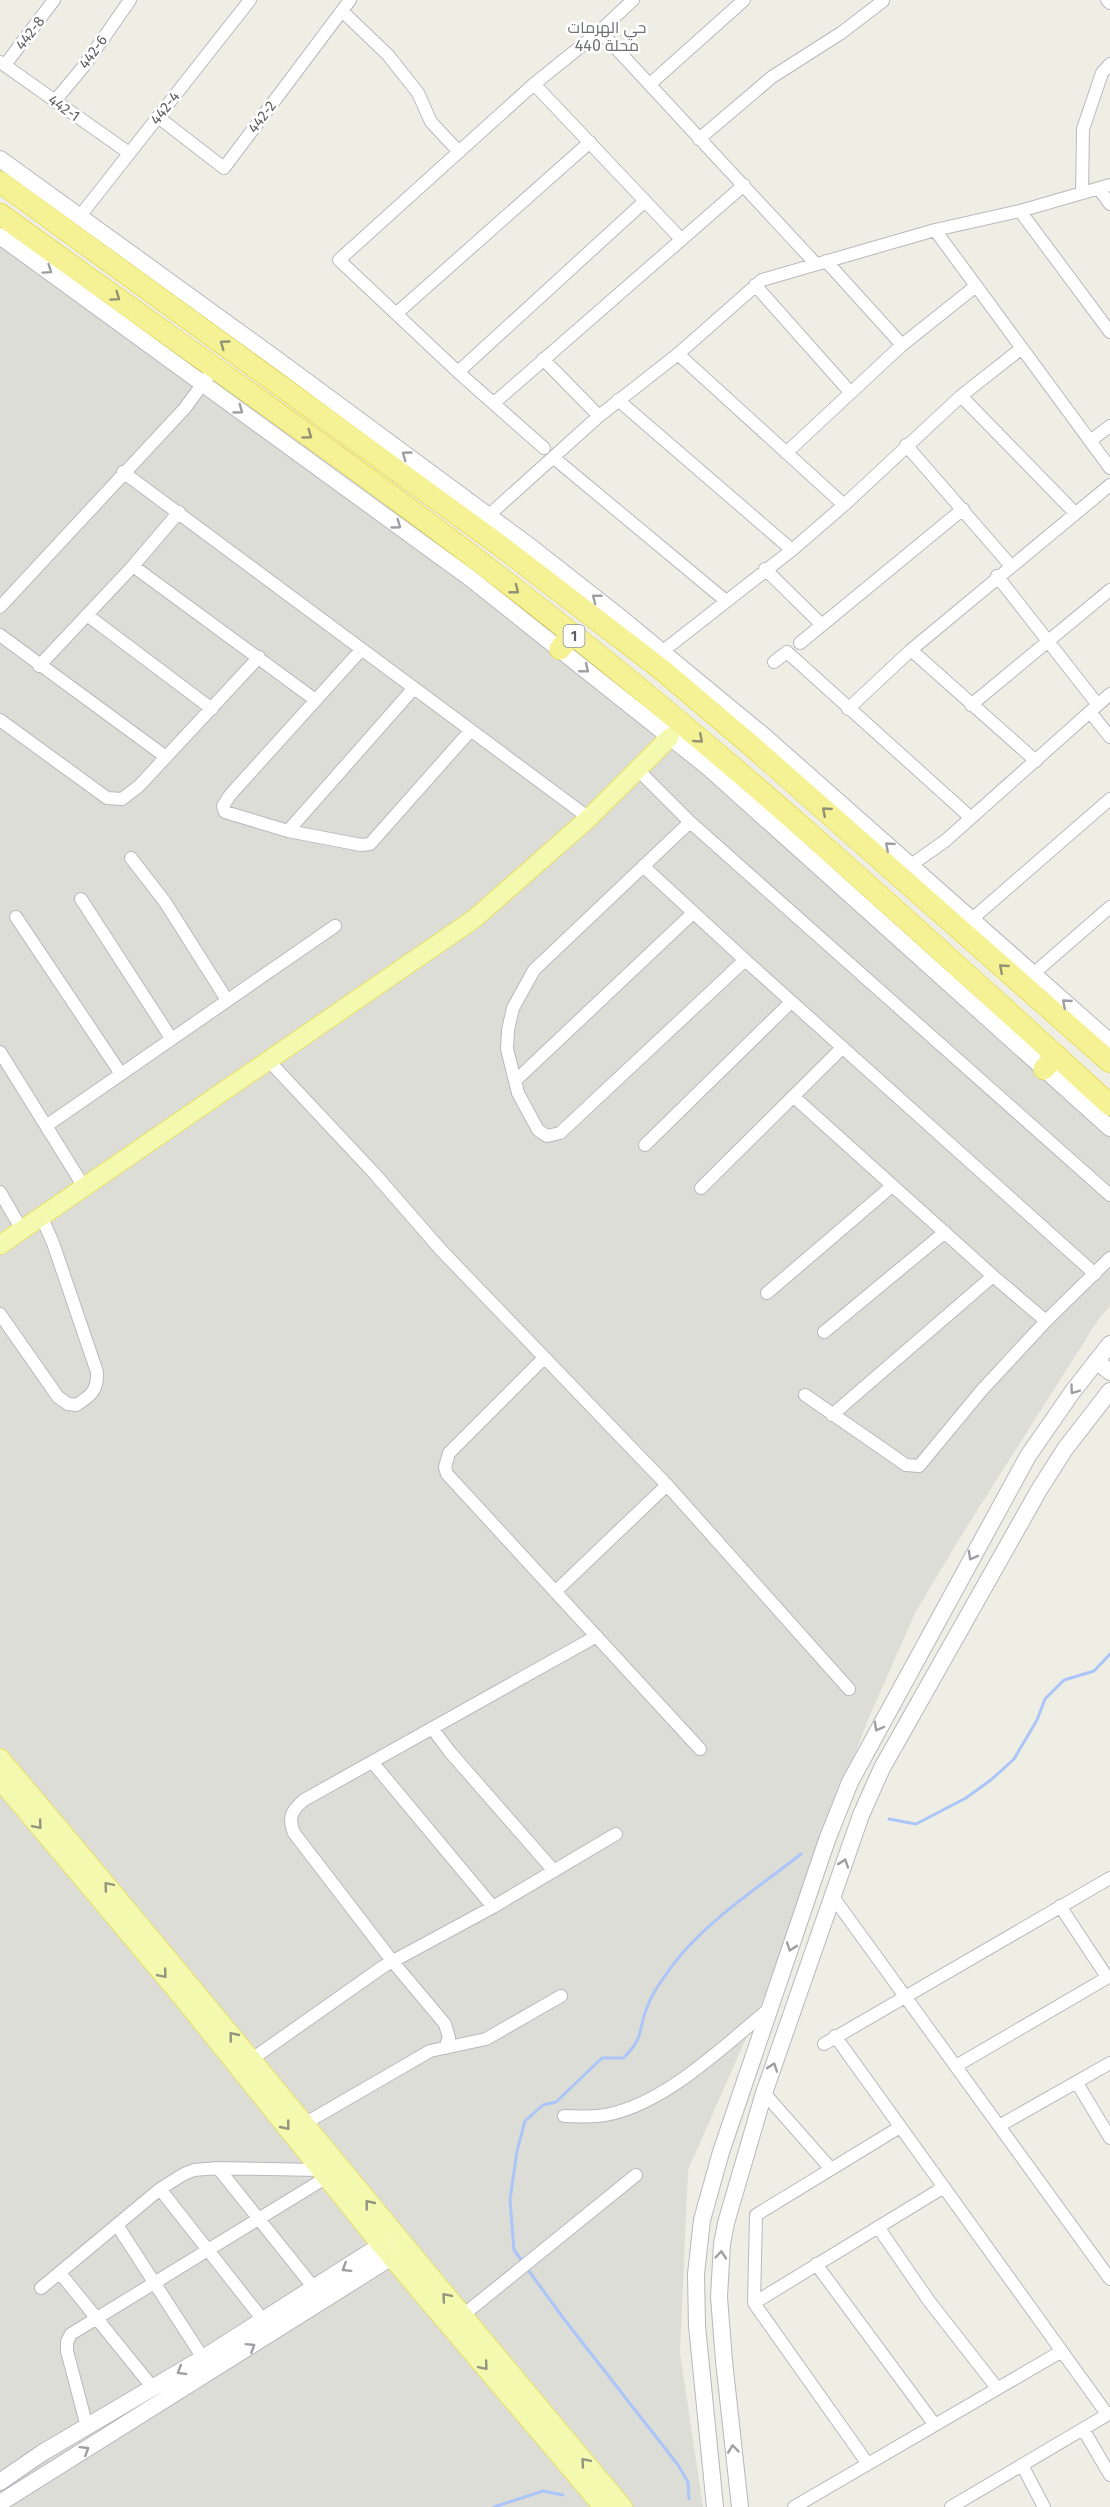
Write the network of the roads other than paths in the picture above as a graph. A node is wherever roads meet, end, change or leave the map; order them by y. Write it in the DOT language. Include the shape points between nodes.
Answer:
graph roads {
  1 [pos="54,0"];
  2 [pos="129,0"];
  3 [pos="250,0"];
  4 [pos="350,0"];
  5 [pos="633,0"];
  6 [pos="744,0"];
  7 [pos="883,1"];
  8 [pos="342,11"];
  9 [pos="600,31"];
  10 [pos="2,63"];
  11 [pos="1110,64"];
  12 [pos="534,84"];
  13 [pos="650,84"];
  14 [pos="54,102"];
  15 [pos="158,117"];
  16 [pos="699,139"];
  17 [pos="590,142"];
  18 [pos="459,152"];
  19 [pos="129,153"];
  20 [pos="0,159"];
  21 [pos="0,182"];
  22 [pos="744,185"];
  23 [pos="1104,187"];
  24 [pos="1082,193"];
  25 [pos="645,201"];
  26 [pos="1110,204"];
  27 [pos="1020,211"];
  28 [pos="0,214"];
  29 [pos="80,216"];
  30 [pos="935,230"];
  31 [pos="0,236"];
  32 [pos="681,239"];
  33 [pos="821,262"];
  34 [pos="755,285"];
  35 [pos="976,286"];
  36 [pos="397,313"];
  37 [pos="1110,332"];
  38 [pos="902,345"];
  39 [pos="1022,348"];
  40 [pos="678,354"];
  41 [pos="543,358"];
  42 [pos="273,368"];
  43 [pos="458,372"];
  44 [pos="210,375"];
  45 [pos="850,392"];
  46 [pos="961,396"];
  47 [pos="618,400"];
  48 [pos="494,403"];
  49 [pos="599,416"];
  50 [pos="1110,426"];
  51 [pos="363,434"];
  52 [pos="1090,441"];
  53 [pos="906,445"];
  54 [pos="544,448"];
  55 [pos="786,453"];
  56 [pos="554,458"];
  57 [pos="1110,468"];
  58 [pos="123,472"];
  59 [pos="1110,485"];
  60 [pos="844,505"];
  61 [pos="963,509"];
  62 [pos="179,512"];
  63 [pos="1075,513"];
  64 [pos="488,516"];
  65 [pos="498,544"];
  66 [pos="792,550"];
  67 [pos="481,563"];
  68 [pos="133,566"];
  69 [pos="1011,566"];
  70 [pos="765,569"];
  71 [pos="997,576"];
  72 [pos="1110,590"];
  73 [pos="726,601"];
  74 [pos="0,607"];
  75 [pos="87,615"];
  76 [pos="610,620"];
  77 [pos="822,625"];
  78 [pos="0,635"];
  79 [pos="566,641"];
  80 [pos="1049,642"];
  81 [pos="800,643"];
  82 [pos="361,650"];
  83 [pos="911,650"];
  84 [pos="663,651"];
  85 [pos="259,657"];
  86 [pos="774,662"];
  87 [pos="39,666"];
  88 [pos="414,688"];
  89 [pos="1110,694"];
  90 [pos="314,699"];
  91 [pos="971,705"];
  92 [pos="212,709"];
  93 [pos="848,709"];
  94 [pos="1094,709"];
  95 [pos="0,720"];
  96 [pos="666,726"];
  97 [pos="471,730"];
  98 [pos="1110,737"];
  99 [pos="758,741"];
  100 [pos="166,757"];
  101 [pos="1036,761"];
  102 [pos="638,770"];
  103 [pos="1110,799"];
  104 [pos="970,817"];
  105 [pos="589,818"];
  106 [pos="690,822"];
  107 [pos="288,831"];
  108 [pos="131,858"];
  109 [pos="911,865"];
  110 [pos="643,866"];
  111 [pos="81,899"];
  112 [pos="1110,907"];
  113 [pos="693,913"];
  114 [pos="16,917"];
  115 [pos="972,919"];
  116 [pos="335,926"];
  117 [pos="745,960"];
  118 [pos="1034,974"];
  119 [pos="227,1000"];
  120 [pos="791,1002"];
  121 [pos="1088,1032"];
  122 [pos="171,1038"];
  123 [pos="1110,1042"];
  124 [pos="842,1048"];
  125 [pos="0,1052"];
  126 [pos="268,1060"];
  127 [pos="1050,1062"];
  128 [pos="1110,1062"];
  129 [pos="121,1074"];
  130 [pos="515,1081"];
  131 [pos="795,1097"];
  132 [pos="1110,1105"];
  133 [pos="46,1126"];
  134 [pos="1110,1128"];
  135 [pos="645,1145"];
  136 [pos="84,1186"];
  137 [pos="892,1186"];
  138 [pos="701,1188"];
  139 [pos="0,1192"];
  140 [pos="1110,1195"];
  141 [pos="41,1216"];
  142 [pos="22,1230"];
  143 [pos="945,1232"];
  144 [pos="0,1245"];
  145 [pos="1110,1258"];
  146 [pos="1095,1274"];
  147 [pos="993,1276"];
  148 [pos="767,1293"];
  149 [pos="0,1314"];
  150 [pos="1046,1321"];
  151 [pos="824,1332"];
  152 [pos="1110,1344"];
  153 [pos="544,1358"];
  154 [pos="1096,1361"];
  155 [pos="1110,1372"];
  156 [pos="1110,1391"];
  157 [pos="805,1395"];
  158 [pos="832,1415"];
  159 [pos="667,1485"];
  160 [pos="555,1592"];
  161 [pos="595,1637"];
  162 [pos="849,1689"];
  163 [pos="432,1728"];
  164 [pos="700,1749"];
  165 [pos="0,1758"];
  166 [pos="373,1763"];
  167 [pos="0,1780"];
  168 [pos="616,1834"];
  169 [pos="554,1871"];
  170 [pos="1110,1878"];
  171 [pos="833,1897"];
  172 [pos="1060,1906"];
  173 [pos="493,1907"];
  174 [pos="804,1911"];
  175 [pos="823,1924"];
  176 [pos="393,1962"];
  177 [pos="1108,1976"];
  178 [pos="561,1996"];
  179 [pos="905,1996"];
  180 [pos="770,2008"];
  181 [pos="835,2036"];
  182 [pos="824,2044"];
  183 [pos="445,2048"];
  184 [pos="252,2059"];
  185 [pos="1110,2063"];
  186 [pos="956,2066"];
  187 [pos="1077,2083"];
  188 [pos="764,2093"];
  189 [pos="564,2115"];
  190 [pos="304,2124"];
  191 [pos="999,2126"];
  192 [pos="900,2127"];
  193 [pos="1110,2138"];
  194 [pos="218,2168"];
  195 [pos="831,2169"];
  196 [pos="324,2174"];
  197 [pos="636,2175"];
  198 [pos="944,2187"];
  199 [pos="160,2189"];
  200 [pos="258,2219"];
  201 [pos="117,2225"];
  202 [pos="878,2227"];
  203 [pos="394,2247"];
  204 [pos="208,2250"];
  205 [pos="816,2264"];
  206 [pos="60,2273"];
  207 [pos="1110,2279"];
  208 [pos="154,2285"];
  209 [pos="41,2288"];
  210 [pos="314,2288"];
  211 [pos="754,2303"];
  212 [pos="462,2316"];
  213 [pos="97,2319"];
  214 [pos="263,2320"];
  215 [pos="1062,2350"];
  216 [pos="202,2358"];
  217 [pos="153,2388"];
  218 [pos="997,2388"];
  219 [pos="1109,2414"];
  220 [pos="935,2425"];
  221 [pos="87,2427"];
  222 [pos="1083,2429"];
  223 [pos="42,2453"];
  224 [pos="868,2464"];
  225 [pos="1022,2465"];
  226 [pos="52,2470"];
  227 [pos="1110,2475"];
  228 [pos="0,2482"];
  229 [pos="0,2503"];
  230 [pos="603,2507"];
  231 [pos="623,2507"];
  232 [pos="715,2507"];
  233 [pos="740,2507"];
  234 [pos="794,2507"];
  235 [pos="951,2507"];
  236 [pos="1044,2507"];
  1 -- 10 [label="street, 442-8"];
  2 -- 14 [label="street, 442-6"];
  3 -- 15 [label="street, 442-4"];
  4 -- 8 [label="street, 442-2"];
  5 -- 9 [label="street"];
  6 -- 13 [label="street"];
  7 -- 16 [label="street" via="772,77"];
  8 -- 15 [label="street, 442-2" via="224,168"];
  8 -- 18 [label="street" via="388,55 418,93 431,122"];
  9 -- 12 [label="street"];
  9 -- 13 [label="street"];
  10 -- 14 [label="street, 442-1"];
  11 -- 24 [label="street" via="1102,73 1083,129"];
  12 -- 17 [label="street"];
  12 -- 18 [label="street"];
  13 -- 16 [label="street"];
  14 -- 19 [label="street, 442-1"];
  15 -- 19 [label="street, 442-4"];
  16 -- 22 [label="street"];
  17 -- 25 [label="street"];
  17 -- 36 [label="street"];
  18 -- 36 [label="street" via="339,260"];
  19 -- 29 [label="street, 442-4"];
  20 -- 29 [label="street"];
  42 -- 21 [label="highway, 1, one-way"];
  22 -- 32 [label="street"];
  22 -- 33 [label="street"];
  23 -- 24 [label="street"];
  23 -- 26 [label="street"];
  24 -- 27 [label="street"];
  25 -- 32 [label="street"];
  25 -- 43 [label="street"];
  27 -- 30 [label="street"];
  27 -- 37 [label="street"];
  28 -- 44 [label="highway, 1, one-way"];
  29 -- 42 [label="street"];
  30 -- 33 [label="street"];
  30 -- 35 [label="street"];
  31 -- 44 [label="street, one-way"];
  32 -- 41 [label="street"];
  33 -- 34 [label="street"];
  33 -- 38 [label="street"];
  34 -- 40 [label="street"];
  34 -- 45 [label="street"];
  35 -- 38 [label="street"];
  35 -- 39 [label="street"];
  36 -- 43 [label="street"];
  38 -- 45 [label="street"];
  39 -- 46 [label="street"];
  39 -- 52 [label="street"];
  40 -- 47 [label="street"];
  40 -- 55 [label="street"];
  41 -- 48 [label="street"];
  41 -- 49 [label="street"];
  42 -- 51 [label="highway, 1"];
  43 -- 48 [label="street"];
  44 -- 58 [label="street" via="185,408"];
  44 -- 67 [label="highway, 1, one-way"];
  44 -- 79 [label="street, one-way" via="470,578"];
  45 -- 55 [label="street"];
  46 -- 53 [label="street"];
  46 -- 63 [label="street"];
  47 -- 49 [label="street"];
  47 -- 66 [label="street"];
  48 -- 54 [label="street"];
  49 -- 56 [label="street"];
  50 -- 52 [label="street"];
  64 -- 51 [label="street, one-way"];
  51 -- 65 [label="highway, 1"];
  52 -- 57 [label="street"];
  53 -- 60 [label="street"];
  53 -- 61 [label="street"];
  55 -- 60 [label="street"];
  56 -- 64 [label="street"];
  56 -- 73 [label="street"];
  58 -- 62 [label="street"];
  58 -- 74 [label="street"];
  59 -- 63 [label="street"];
  60 -- 66 [label="street"];
  61 -- 69 [label="street"];
  61 -- 77 [label="street"];
  62 -- 68 [label="street"];
  62 -- 82 [label="street"];
  63 -- 69 [label="street"];
  76 -- 64 [label="street, one-way"];
  65 -- 67 [label="highway"];
  65 -- 76 [label="highway, 1"];
  66 -- 70 [label="street"];
  67 -- 79 [label="highway, 1, one-way"];
  68 -- 75 [label="street"];
  68 -- 85 [label="street"];
  69 -- 71 [label="street"];
  70 -- 73 [label="street"];
  70 -- 77 [label="street"];
  71 -- 80 [label="street"];
  71 -- 83 [label="street"];
  72 -- 80 [label="street"];
  73 -- 84 [label="street"];
  75 -- 87 [label="street"];
  75 -- 92 [label="street"];
  76 -- 84 [label="street"];
  76 -- 99 [label="highway, 1" via="661,669"];
  77 -- 81 [label="street"];
  78 -- 87 [label="street"];
  79 -- 96 [label="highway, 1, one-way"];
  80 -- 91 [label="street"];
  80 -- 94 [label="street"];
  82 -- 88 [label="street"];
  82 -- 90 [label="street"];
  83 -- 91 [label="street"];
  83 -- 93 [label="street"];
  84 -- 99 [label="street"];
  85 -- 90 [label="street"];
  85 -- 92 [label="street"];
  86 -- 93 [label="street" via="787,652"];
  87 -- 100 [label="street"];
  88 -- 97 [label="street"];
  88 -- 107 [label="street"];
  89 -- 94 [label="street"];
  90 -- 107 [label="street" via="223,806 225,812 237,817"];
  91 -- 101 [label="street"];
  92 -- 100 [label="street"];
  93 -- 104 [label="street"];
  94 -- 98 [label="street"];
  94 -- 101 [label="street"];
  95 -- 100 [label="street" via="107,798 130,795"];
  96 -- 102 [label="main road"];
  96 -- 127 [label="highway, 1, one-way" via="831,854"];
  97 -- 105 [label="street"];
  97 -- 107 [label="street" via="370,844"];
  109 -- 99 [label="street, one-way"];
  121 -- 99 [label="highway, 1, one-way"];
  101 -- 104 [label="street"];
  102 -- 105 [label="main road"];
  102 -- 106 [label="street"];
  103 -- 115 [label="street"];
  104 -- 109 [label="street"];
  105 -- 126 [label="main road" via="474,919"];
  106 -- 110 [label="street"];
  106 -- 140 [label="street"];
  108 -- 119 [label="street" via="165,902"];
  109 -- 115 [label="street"];
  110 -- 113 [label="street"];
  110 -- 130 [label="street" via="534,970 513,1008 508,1030 507,1049"];
  111 -- 122 [label="street"];
  112 -- 118 [label="street"];
  113 -- 117 [label="street"];
  113 -- 130 [label="street"];
  114 -- 129 [label="street"];
  115 -- 118 [label="street"];
  116 -- 119 [label="street"];
  117 -- 120 [label="street"];
  117 -- 130 [label="street" via="560,1133 547,1136 538,1130"];
  121 -- 118 [label="street, one-way"];
  119 -- 122 [label="street"];
  120 -- 124 [label="street"];
  120 -- 135 [label="street"];
  121 -- 123 [label="street"];
  121 -- 128 [label="highway, 1"];
  122 -- 129 [label="street"];
  124 -- 131 [label="street"];
  124 -- 146 [label="street"];
  125 -- 133 [label="street"];
  126 -- 136 [label="main road"];
  126 -- 153 [label="street"];
  127 -- 132 [label="highway, 1"];
  127 -- 134 [label="street"];
  129 -- 133 [label="street"];
  131 -- 137 [label="street"];
  131 -- 138 [label="street"];
  133 -- 136 [label="street"];
  136 -- 141 [label="main road"];
  137 -- 143 [label="street"];
  137 -- 148 [label="street"];
  139 -- 142 [label="street"];
  141 -- 142 [label="main road"];
  141 -- 149 [label="street" via="96,1372 95,1392 76,1405 58,1397"];
  142 -- 144 [label="main road"];
  143 -- 147 [label="street"];
  143 -- 151 [label="street"];
  145 -- 146 [label="street"];
  146 -- 150 [label="street"];
  147 -- 150 [label="street"];
  147 -- 158 [label="street"];
  150 -- 158 [label="street" via="919,1466 906,1465"];
  152 -- 154 [label="street"];
  153 -- 159 [label="street"];
  153 -- 160 [label="street" via="449,1453 445,1467 454,1483"];
  154 -- 155 [label="street"];
  154 -- 174 [label="street, one-way" via="1028,1456 863,1755 839,1808"];
  171 -- 156 [label="street, one-way" via="861,1815 896,1740 1039,1490"];
  157 -- 158 [label="street"];
  159 -- 160 [label="street"];
  159 -- 162 [label="street"];
  160 -- 161 [label="street"];
  161 -- 163 [label="street"];
  161 -- 164 [label="street"];
  163 -- 166 [label="street"];
  163 -- 169 [label="street"];
  184 -- 165 [label="main road, one-way"];
  166 -- 173 [label="street"];
  166 -- 176 [label="street" via="304,1800 295,1808 290,1822 302,1844"];
  167 -- 196 [label="main road, one-way"];
  168 -- 169 [label="street"];
  169 -- 173 [label="street"];
  170 -- 172 [label="street"];
  171 -- 175 [label="street"];
  171 -- 179 [label="street"];
  172 -- 177 [label="street"];
  172 -- 179 [label="street"];
  173 -- 176 [label="street"];
  174 -- 175 [label="street"];
  174 -- 180 [label="street, one-way"];
  188 -- 175 [label="street, one-way"];
  176 -- 183 [label="street" via="445,2024 449,2038"];
  176 -- 184 [label="street"];
  177 -- 186 [label="street"];
  178 -- 183 [label="street" via="486,2039"];
  179 -- 181 [label="street"];
  179 -- 186 [label="street"];
  180 -- 189 [label="street" via="674,2086 628,2108 598,2116"];
  180 -- 232 [label="street" via="721,2152 699,2238 697,2326"];
  181 -- 182 [label="street"];
  181 -- 192 [label="street"];
  183 -- 190 [label="street" via="430,2051"];
  184 -- 190 [label="main road"];
  185 -- 187 [label="street"];
  186 -- 191 [label="street"];
  187 -- 191 [label="street"];
  187 -- 193 [label="street"];
  188 -- 195 [label="street"];
  233 -- 188 [label="street, one-way" via="724,2361 720,2278 726,2223"];
  203 -- 190 [label="main road, one-way"];
  191 -- 207 [label="street"];
  192 -- 195 [label="street"];
  192 -- 198 [label="street"];
  194 -- 196 [label="street"];
  194 -- 199 [label="street" via="194,2170"];
  194 -- 200 [label="street"];
  195 -- 211 [label="street" via="756,2215"];
  196 -- 200 [label="street"];
  196 -- 203 [label="main road"];
  197 -- 212 [label="street"];
  198 -- 202 [label="street"];
  198 -- 215 [label="street"];
  199 -- 201 [label="street"];
  199 -- 204 [label="street"];
  200 -- 204 [label="street"];
  200 -- 210 [label="street"];
  201 -- 206 [label="street"];
  201 -- 208 [label="street"];
  202 -- 205 [label="street"];
  202 -- 218 [label="street"];
  203 -- 210 [label="street, one-way"];
  212 -- 203 [label="main road, one-way"];
  226 -- 203 [label="street, one-way"];
  203 -- 230 [label="main road, one-way"];
  204 -- 208 [label="street"];
  204 -- 214 [label="street"];
  205 -- 211 [label="street"];
  205 -- 220 [label="street"];
  206 -- 209 [label="street"];
  206 -- 213 [label="street"];
  208 -- 213 [label="street"];
  208 -- 216 [label="street"];
  210 -- 214 [label="street"];
  211 -- 224 [label="street"];
  231 -- 212 [label="main road, one-way"];
  213 -- 217 [label="street"];
  213 -- 221 [label="street" via="71,2334 67,2342"];
  214 -- 216 [label="street"];
  215 -- 218 [label="street"];
  215 -- 219 [label="street"];
  216 -- 217 [label="street, one-way"];
  217 -- 221 [label="street"];
  218 -- 220 [label="street"];
  219 -- 222 [label="street"];
  220 -- 224 [label="street"];
  221 -- 223 [label="street"];
  222 -- 225 [label="street"];
  222 -- 227 [label="street"];
  223 -- 226 [label="street"];
  223 -- 228 [label="street"];
  224 -- 234 [label="street"];
  225 -- 235 [label="street"];
  225 -- 236 [label="street"];
  226 -- 229 [label="street"];
}
